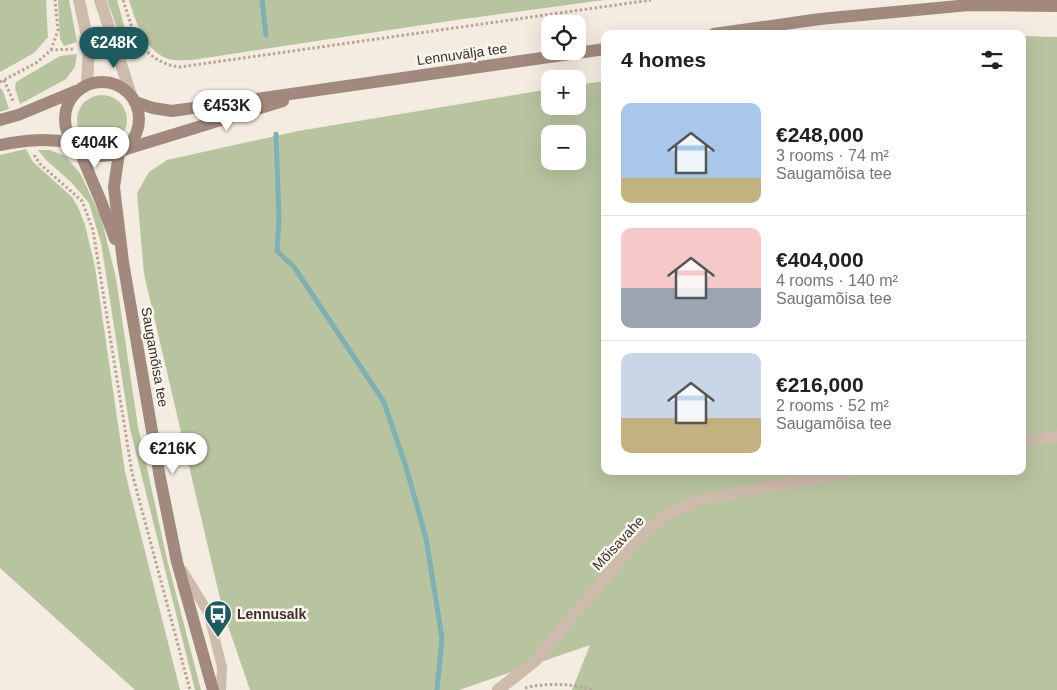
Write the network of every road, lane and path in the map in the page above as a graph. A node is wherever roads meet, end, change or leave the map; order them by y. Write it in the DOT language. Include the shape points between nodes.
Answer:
graph roads {
  1 [pos="55,0"];
  2 [pos="79,0"];
  3 [pos="100,0"];
  4 [pos="123,0"];
  5 [pos="651,0"];
  6 [pos="1057,6"];
  7 [pos="742,30"];
  8 [pos="134,34"];
  9 [pos="120,37"];
  10 [pos="79,48"];
  11 [pos="51,50"];
  12 [pos="601,50"];
  13 [pos="4,80"];
  14 [pos="0,82"];
  15 [pos="82,87"];
  16 [pos="324,88"];
  17 [pos="133,98"];
  18 [pos="16,106"];
  19 [pos="0,120"];
  20 [pos="0,145"];
  21 [pos="75,145"];
  22 [pos="31,150"];
  23 [pos="120,152"];
  24 [pos="123,262"];
  25 [pos="1057,436"];
  26 [pos="1026,441"];
  27 [pos="835,475"];
  28 [pos="177,562"];
  29 [pos="524,688"];
  30 [pos="190,690"];
  31 [pos="213,690"];
  32 [pos="221,690"];
  33 [pos="498,690"];
  34 [pos="594,690"];
  1 -- 11 [label="path" via="58,30"];
  2 -- 15 [label="street" via="89,46"];
  3 -- 17 [label="street"];
  4 -- 8 [label="path"];
  5 -- 8 [label="path" via="180,67 156,59"];
  6 -- 7 [label="main road" via="969,6 820,19"];
  8 -- 9 [label="path"];
  10 -- 11 [label="path"];
  11 -- 13 [label="path" via="36,63"];
  12 -- 16 [label="main road, Lennuvälja tee"];
  13 -- 14 [label="path"];
  13 -- 18 [label="path"];
  15 -- 17 [label="main road" via="99,81 111,82"];
  15 -- 19 [label="main road"];
  15 -- 21 [label="main road" via="68,101 65,113 65,126"];
  16 -- 17 [label="main road, Lennuvälja tee" via="172,110 153,108"];
  16 -- 23 [label="main road, Lennuvälja tee"];
  17 -- 23 [label="main road" via="139,117 137,132"];
  20 -- 21 [label="main road" via="53,139"];
  21 -- 23 [label="main road" via="100,156"];
  21 -- 24 [label="main road, Saugamõisa tee" via="102,204"];
  22 -- 30 [label="path" via="40,164 82,201 93,230 132,472"];
  23 -- 24 [label="main road, Saugamõisa tee" via="114,187"];
  24 -- 28 [label="main road, Saugamõisa tee"];
  25 -- 26 [label="street"];
  27 -- 33 [label="street, Mõisavahe" via="701,499 663,517 635,543 535,660"];
  28 -- 31 [label="main road, Saugamõisa tee"];
  28 -- 32 [label="lane" via="208,612 222,667"];
  29 -- 34 [label="path" via="542,684"];
}
